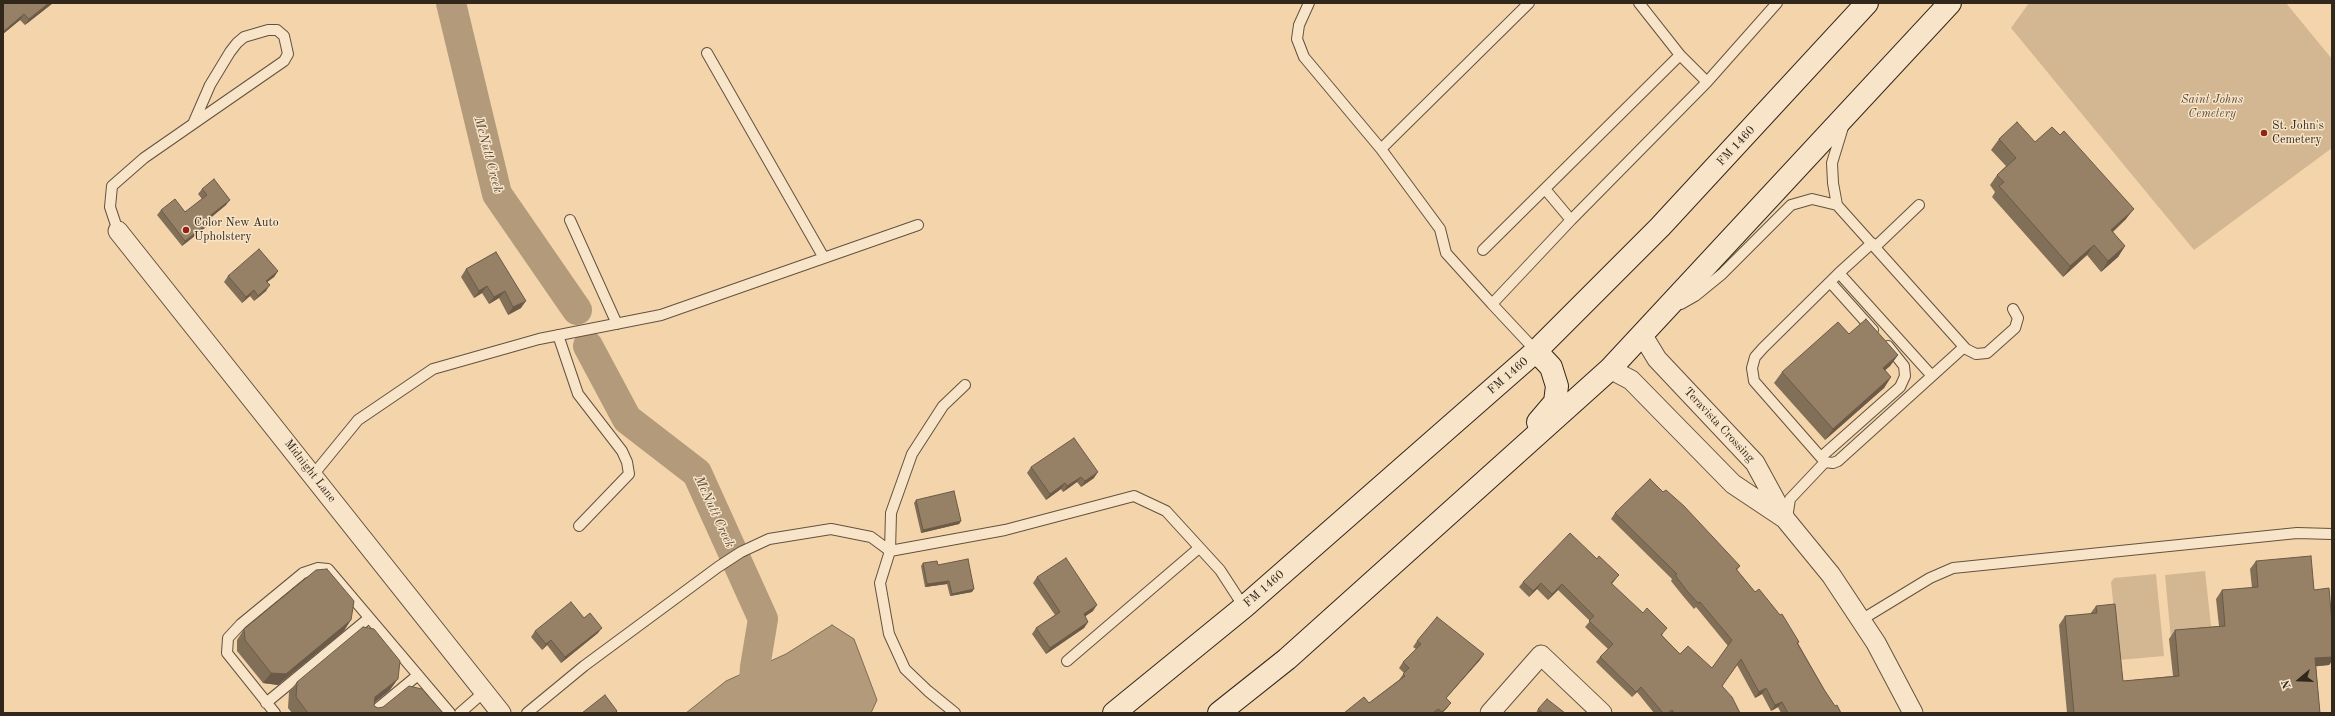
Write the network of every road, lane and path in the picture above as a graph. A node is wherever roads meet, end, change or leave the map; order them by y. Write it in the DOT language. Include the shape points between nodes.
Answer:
graph roads {
  1 [pos="1309,3"];
  2 [pos="1529,3"];
  3 [pos="1639,3"];
  4 [pos="1777,3"];
  5 [pos="1867,3"];
  6 [pos="1950,3"];
  7 [pos="706,53"];
  8 [pos="1680,55"];
  9 [pos="1707,82"];
  10 [pos="1848,114"];
  11 [pos="193,124"];
  12 [pos="1381,149"];
  13 [pos="1545,189"];
  14 [pos="1837,205"];
  15 [pos="1919,205"];
  16 [pos="570,220"];
  17 [pos="1571,220"];
  18 [pos="918,225"];
  19 [pos="118,231"];
  20 [pos="1873,245"];
  21 [pos="1483,250"];
  22 [pos="824,258"];
  23 [pos="1840,273"];
  24 [pos="1830,282"];
  25 [pos="1492,304"];
  26 [pos="2013,309"];
  27 [pos="1664,314"];
  28 [pos="617,324"];
  29 [pos="558,335"];
  30 [pos="1643,336"];
  31 [pos="1964,347"];
  32 [pos="1536,351"];
  33 [pos="1610,369"];
  34 [pos="1932,376"];
  35 [pos="965,385"];
  36 [pos="1823,460"];
  37 [pos="1500,467"];
  38 [pos="313,475"];
  39 [pos="1786,520"];
  40 [pos="579,526"];
  41 [pos="2332,534"];
  42 [pos="1200,548"];
  43 [pos="890,550"];
  44 [pos="1244,607"];
  45 [pos="370,618"];
  46 [pos="1861,620"];
  47 [pos="1067,661"];
  48 [pos="418,676"];
  49 [pos="484,692"];
  50 [pos="266,703"];
  51 [pos="275,713"];
  52 [pos="372,713"];
  53 [pos="450,713"];
  54 [pos="460,713"];
  55 [pos="500,713"];
  56 [pos="527,713"];
  57 [pos="955,713"];
  58 [pos="1114,713"];
  59 [pos="1219,713"];
  60 [pos="1490,713"];
  61 [pos="1602,713"];
  62 [pos="1913,713"];
  1 -- 12 [label="lane" via="1301,20 1297,39 1304,57"];
  2 -- 12 [label="lane"];
  3 -- 8 [label="lane"];
  4 -- 9 [label="lane"];
  5 -- 32 [label="main road, FM 1460 / FM 1460" via="1660,227"];
  6 -- 10 [label="main road"];
  7 -- 22 [label="lane"];
  8 -- 9 [label="lane"];
  8 -- 13 [label="lane"];
  9 -- 17 [label="lane"];
  10 -- 14 [label="lane" via="1836,144 1832,163"];
  10 -- 27 [label="main road"];
  11 -- 11 [label="lane" via="284,62 288,54 284,36 277,30 244,36 230,52 210,85"];
  11 -- 19 [label="lane" via="144,158 112,186 110,207"];
  12 -- 25 [label="lane" via="1440,229 1446,253"];
  13 -- 17 [label="lane"];
  13 -- 21 [label="lane"];
  14 -- 20 [label="lane"];
  14 -- 27 [label="lane" via="1812,199 1791,205 1722,274 1695,296"];
  15 -- 20 [label="lane"];
  16 -- 28 [label="lane"];
  17 -- 25 [label="lane"];
  18 -- 22 [label="lane"];
  19 -- 38 [label="street, Midnight Lane"];
  20 -- 23 [label="lane"];
  20 -- 31 [label="lane"];
  22 -- 28 [label="lane" via="661,315"];
  23 -- 24 [label="lane"];
  23 -- 34 [label="lane"];
  24 -- 36 [label="lane" via="1763,348 1755,357 1752,368 1754,381"];
  24 -- 36 [label="lane" via="1898,356 1906,376 1900,387"];
  25 -- 32 [label="lane"];
  26 -- 31 [label="lane" via="2018,318 2015,328 1987,354 1976,354"];
  27 -- 30 [label="main road"];
  28 -- 29 [label="lane"];
  29 -- 38 [label="lane" via="433,369 358,420"];
  29 -- 40 [label="lane" via="578,394 628,462 629,474"];
  30 -- 33 [label="main road"];
  30 -- 39 [label="street, Teravista Crossing" via="1657,359 1755,463"];
  31 -- 34 [label="lane"];
  32 -- 37 [label="main road" via="1551,367 1557,386 1555,402"];
  32 -- 44 [label="main road, FM 1460 / FM 1460"];
  33 -- 37 [label="main road"];
  33 -- 39 [label="street, Teravista Crossing" via="1631,380 1733,484"];
  34 -- 36 [label="lane" via="1838,461 1833,463"];
  35 -- 43 [label="lane" via="943,406 912,454 891,513"];
  36 -- 39 [label="lane" via="1790,499"];
  37 -- 59 [label="main road" via="1287,659"];
  38 -- 49 [label="street, Midnight Lane"];
  39 -- 46 [label="street, Teravista Crossing" via="1831,575"];
  41 -- 46 [label="lane" via="2297,533 1953,568 1930,578"];
  42 -- 43 [label="lane" via="1166,511 1134,496 1005,530"];
  42 -- 44 [label="lane" via="1220,570"];
  42 -- 47 [label="lane"];
  43 -- 56 [label="lane" via="871,537 831,529 770,538 718,567 584,666"];
  43 -- 57 [label="lane" via="880,583 889,634 905,669"];
  44 -- 58 [label="main road, FM 1460 / FM 1460"];
  45 -- 48 [label="lane"];
  45 -- 50 [label="lane"];
  45 -- 50 [label="lane" via="328,569 318,568 303,573 241,624 228,638 227,653"];
  46 -- 62 [label="street, Teravista Crossing" via="1876,642"];
  48 -- 52 [label="lane"];
  48 -- 53 [label="lane"];
  49 -- 54 [label="lane"];
  49 -- 55 [label="street, Midnight Lane"];
  50 -- 51 [label="lane"];
  60 -- 61 [label="street" via="1541,655"];
}
